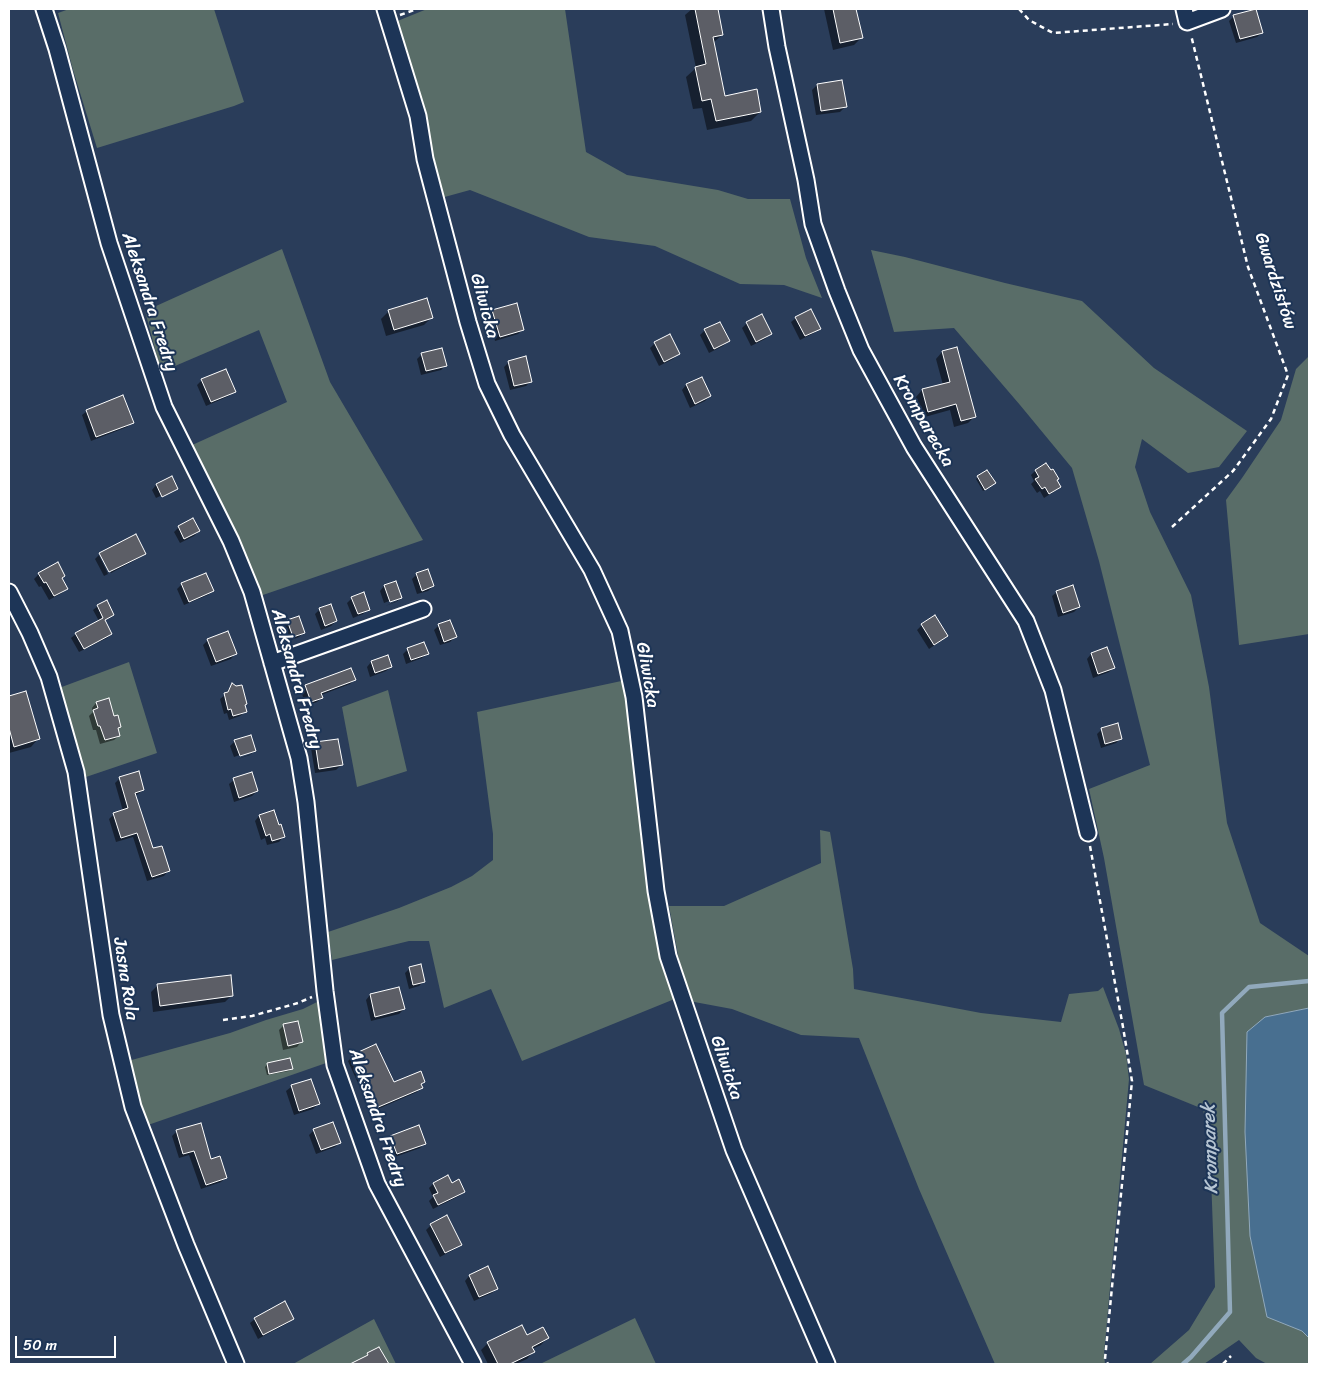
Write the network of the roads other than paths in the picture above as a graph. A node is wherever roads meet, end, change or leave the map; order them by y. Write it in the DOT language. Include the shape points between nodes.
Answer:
graph roads {
  1 [pos="44,9"];
  2 [pos="385,9"];
  3 [pos="771,9"];
  4 [pos="1222,9"];
  5 [pos="1186,15"];
  6 [pos="9,592"];
  7 [pos="423,609"];
  8 [pos="272,663"];
  9 [pos="1088,833"];
  10 [pos="236,1364"];
  11 [pos="473,1364"];
  12 [pos="826,1364"];
  1 -- 8 [label="street, Aleksandra Fredry" via="109,244 164,407 231,540 252,592"];
  2 -- 12 [label="street, Gliwicka" via="418,116 425,159 487,384 512,435 592,570 620,631 634,697 656,891 668,956 734,1150"];
  3 -- 9 [label="street, Kromparecka" via="813,224 837,291 861,350 910,440 1026,620 1053,690"];
  4 -- 5 [label="street"];
  6 -- 10 [label="street, Jasna Rola" via="50,677 76,772 111,1015 133,1107"];
  7 -- 8 [label="street"];
  8 -- 11 [label="street, Aleksandra Fredry" via="299,758 306,802 335,1065 377,1184"];
}
